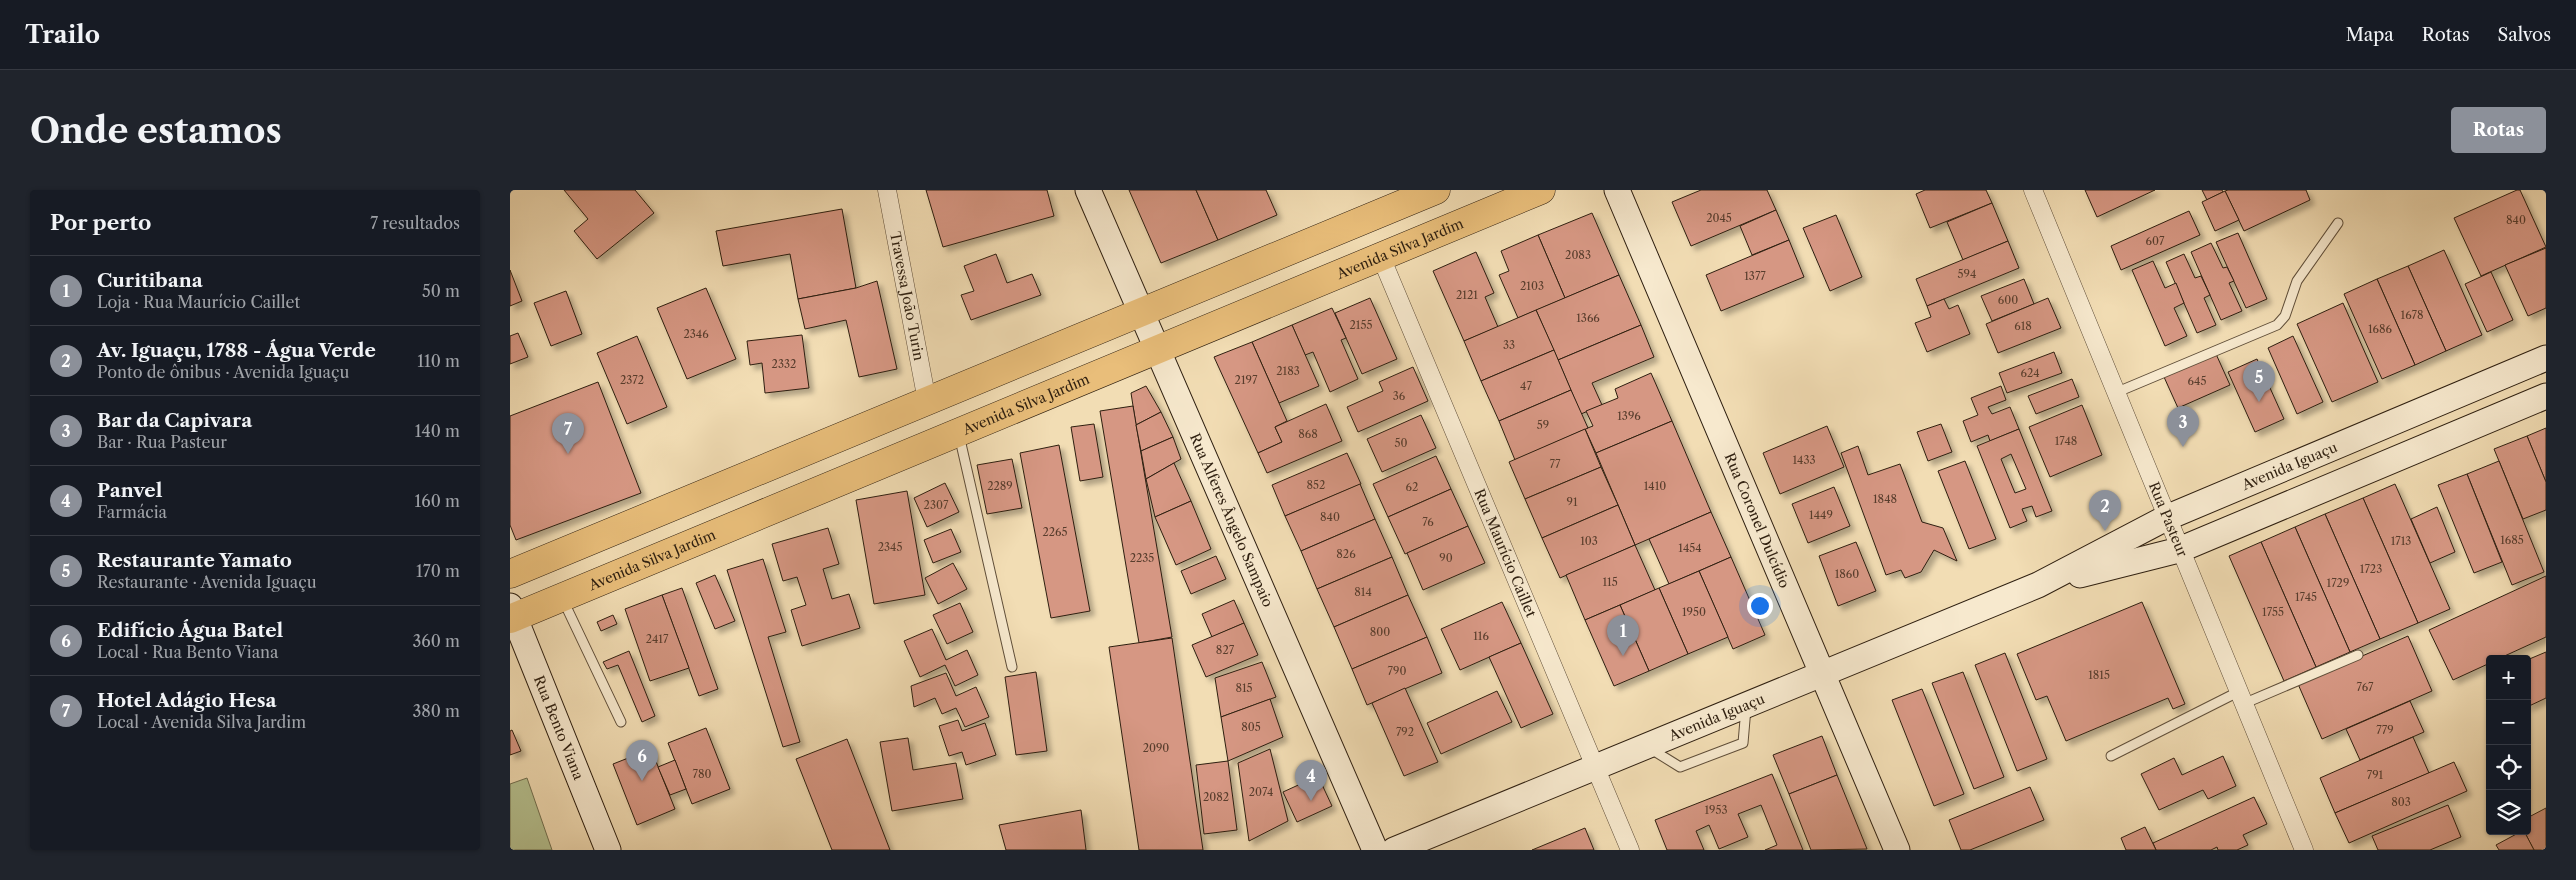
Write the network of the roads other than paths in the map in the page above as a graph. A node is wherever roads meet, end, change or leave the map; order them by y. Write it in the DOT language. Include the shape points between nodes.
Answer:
graph roads {
  1 [pos="887,190"];
  2 [pos="1088,190"];
  3 [pos="1436,190"];
  4 [pos="1448,190"];
  5 [pos="1541,190"];
  6 [pos="1617,190"];
  7 [pos="2033,190"];
  8 [pos="2338,223"];
  9 [pos="1420,240"];
  10 [pos="1380,257"];
  11 [pos="1142,312"];
  12 [pos="1158,349"];
  13 [pos="2546,358"];
  14 [pos="2115,393"];
  15 [pos="2546,396"];
  16 [pos="927,401"];
  17 [pos="958,432"];
  18 [pos="740,479"];
  19 [pos="782,506"];
  20 [pos="2166,518"];
  21 [pos="2179,550"];
  22 [pos="510,574"];
  23 [pos="2038,585"];
  24 [pos="562,597"];
  25 [pos="512,614"];
  26 [pos="2358,655"];
  27 [pos="1012,667"];
  28 [pos="1822,674"];
  29 [pos="2241,698"];
  30 [pos="1746,705"];
  31 [pos="621,722"];
  32 [pos="1646,746"];
  33 [pos="2111,756"];
  34 [pos="1595,768"];
  35 [pos="608,850"];
  36 [pos="1375,850"];
  37 [pos="1394,850"];
  38 [pos="1630,850"];
  39 [pos="1897,850"];
  40 [pos="2304,850"];
  1 -- 16 [label="street, Travessa João Turin"];
  2 -- 11 [label="main road, Rua Alferes Ângelo Sampaio"];
  3 -- 11 [label="main road"];
  4 -- 9 [label="main road"];
  5 -- 9 [label="main road, Avenida Silva Jardim"];
  6 -- 28 [label="main road, Rua Coronel Dulcídio"];
  7 -- 14 [label="street, Rua Pasteur"];
  8 -- 14 [label="lane" via="2297,280 2285,316 2277,325"];
  9 -- 10 [label="main road, Avenida Silva Jardim"];
  10 -- 12 [label="main road, Avenida Silva Jardim"];
  10 -- 34 [label="street, Rua Maurício Caillet"];
  11 -- 12 [label="main road, Rua Alferes Ângelo Sampaio"];
  11 -- 16 [label="main road"];
  12 -- 17 [label="main road, Avenida Silva Jardim"];
  12 -- 36 [label="main road, Rua Alferes Ângelo Sampaio"];
  13 -- 20 [label="main road, Avenida Iguaçu"];
  14 -- 20 [label="street, Rua Pasteur"];
  15 -- 21 [label="main road, Avenida Iguaçu"];
  16 -- 18 [label="main road"];
  17 -- 19 [label="main road, Avenida Silva Jardim"];
  17 -- 27 [label="lane"];
  18 -- 19 [label="main road"];
  18 -- 22 [label="main road"];
  19 -- 24 [label="main road, Avenida Silva Jardim"];
  20 -- 21 [label="street, Rua Pasteur"];
  20 -- 23 [label="main road, Avenida Iguaçu"];
  21 -- 23 [label="main road, Avenida Iguaçu"];
  21 -- 29 [label="street, Rua Pasteur"];
  23 -- 28 [label="main road, Avenida Iguaçu"];
  24 -- 25 [label="main road, Avenida Silva Jardim"];
  24 -- 31 [label="lane"];
  25 -- 35 [label="main road, Rua Bento Viana"];
  26 -- 29 [label="lane"];
  28 -- 30 [label="main road, Avenida Iguaçu"];
  28 -- 39 [label="main road, Rua Coronel Dulcídio"];
  29 -- 33 [label="lane"];
  29 -- 40 [label="street, Rua Pasteur"];
  30 -- 32 [label="main road, Avenida Iguaçu"];
  30 -- 32 [label="lane" via="1743,743 1680,768"];
  32 -- 34 [label="main road, Avenida Iguaçu"];
  34 -- 37 [label="main road, Avenida Iguaçu"];
  34 -- 38 [label="street, Rua Maurício Caillet"];
}
